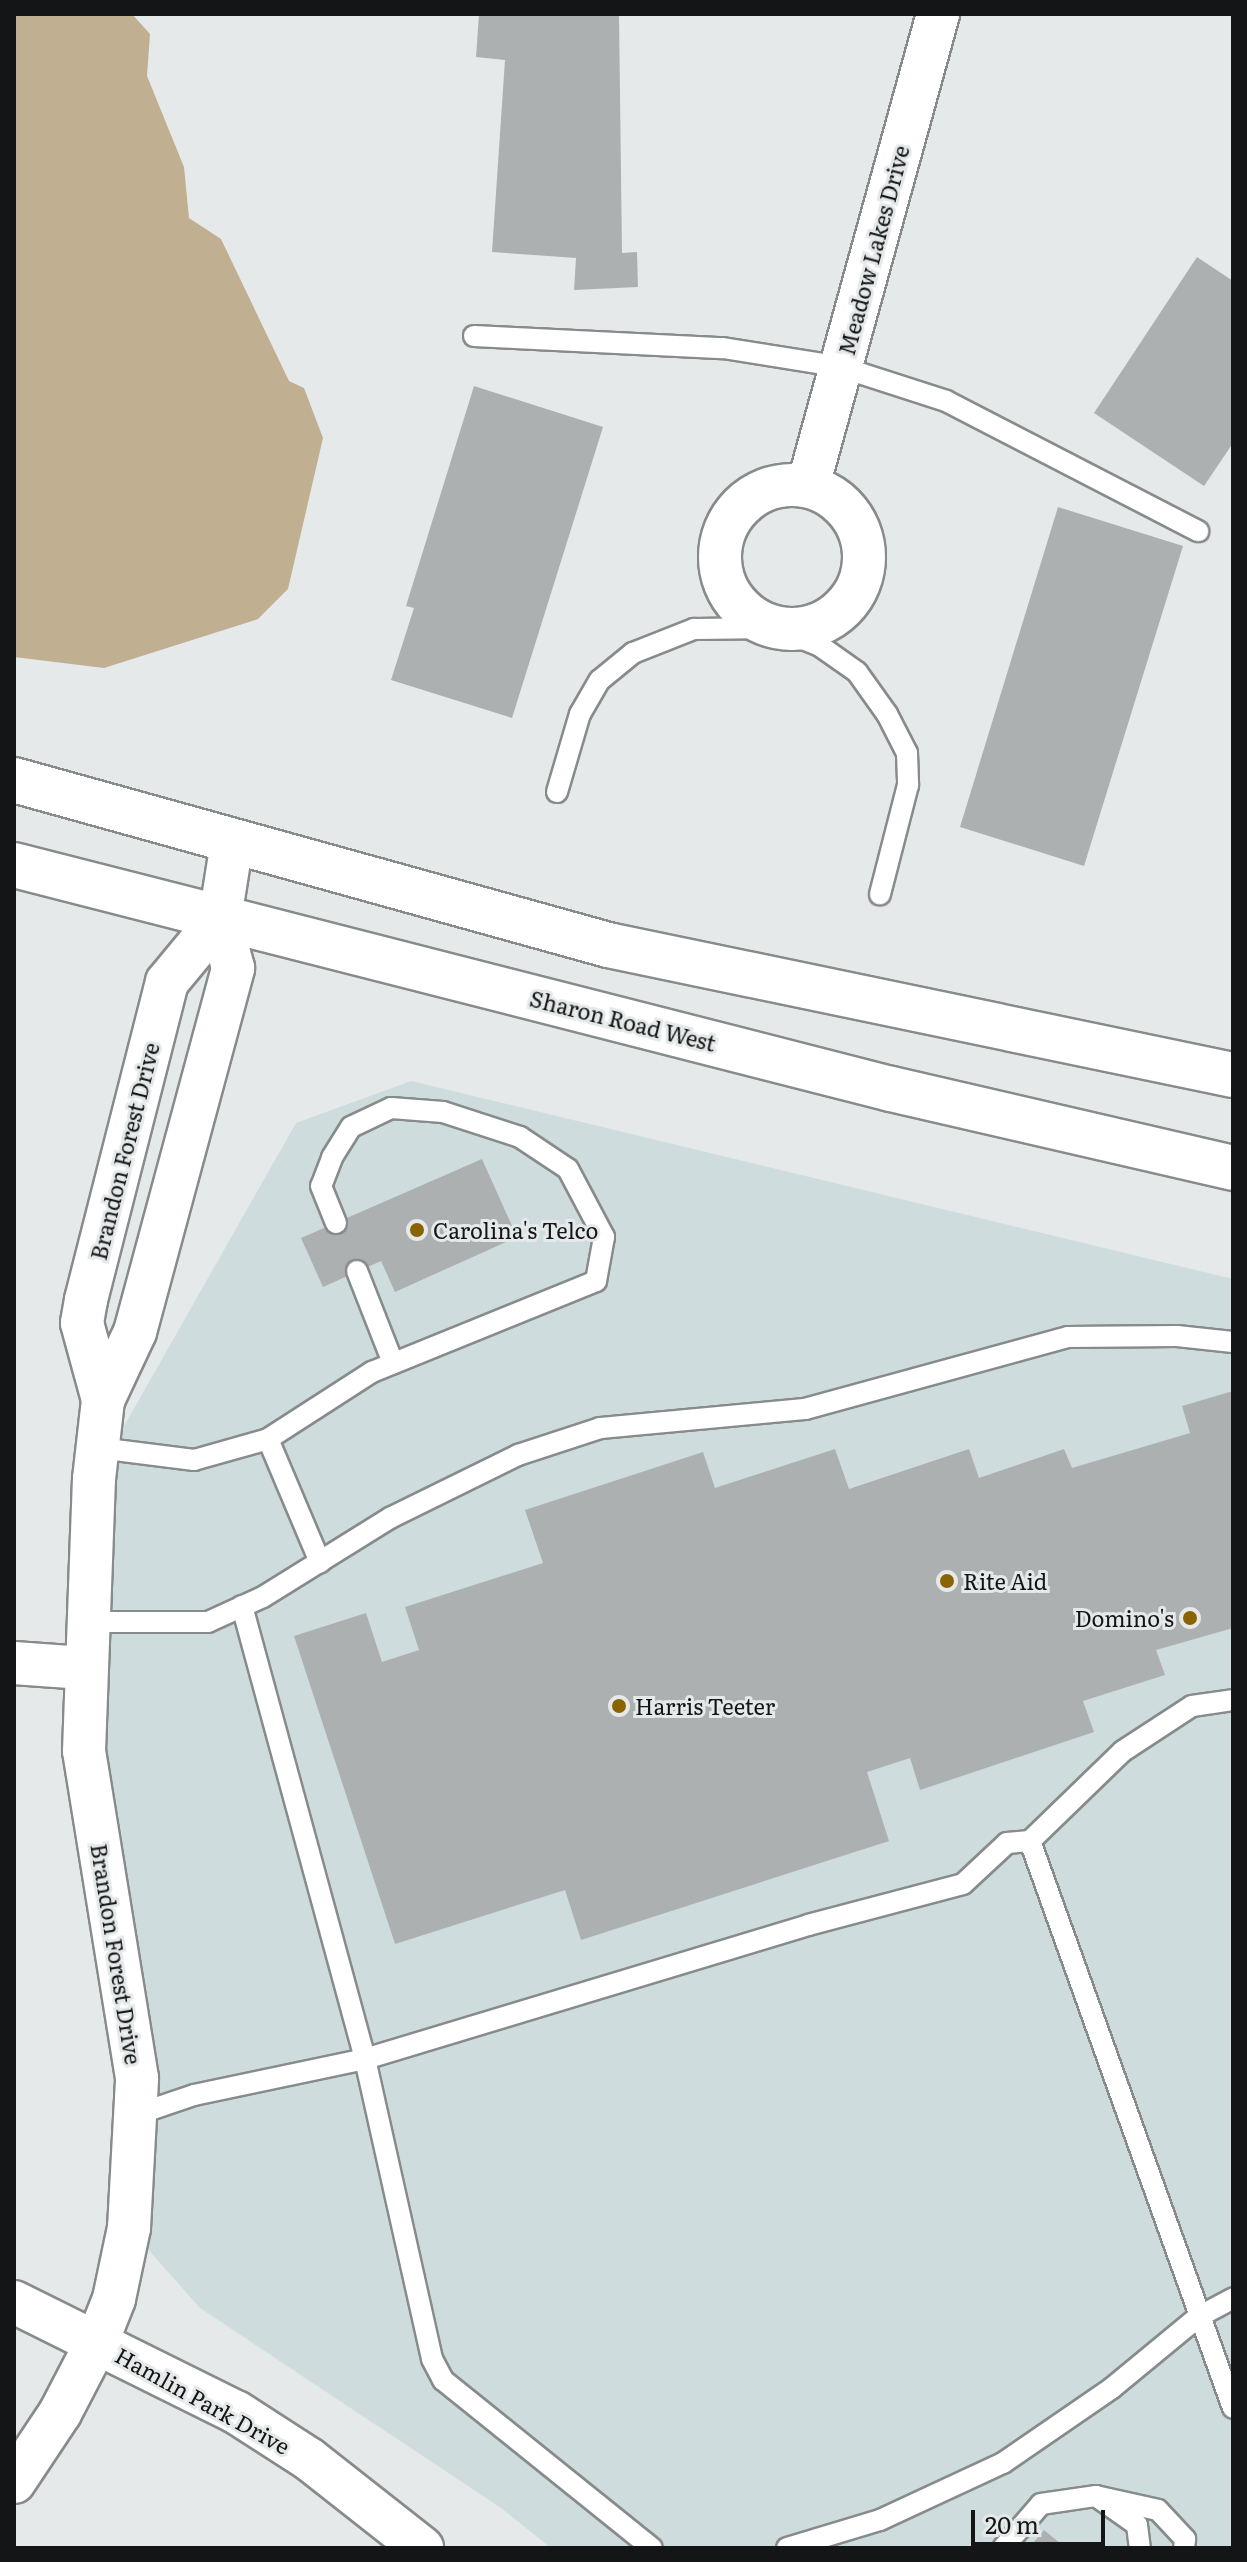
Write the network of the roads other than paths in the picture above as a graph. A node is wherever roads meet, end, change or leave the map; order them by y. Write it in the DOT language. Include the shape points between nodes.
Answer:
graph roads {
  1 [pos="938,14"];
  2 [pos="474,336"];
  3 [pos="841,367"];
  4 [pos="808,486"];
  5 [pos="1198,531"];
  6 [pos="775,628"];
  7 [pos="14,780"];
  8 [pos="557,792"];
  9 [pos="232,842"];
  10 [pos="14,865"];
  11 [pos="880,894"];
  12 [pos="220,918"];
  13 [pos="1233,1075"];
  14 [pos="1233,1168"];
  15 [pos="336,1223"];
  16 [pos="357,1271"];
  17 [pos="1233,1342"];
  18 [pos="393,1363"];
  19 [pos="103,1400"];
  20 [pos="268,1439"];
  21 [pos="99,1448"];
  22 [pos="320,1562"];
  23 [pos="242,1606"];
  24 [pos="86,1622"];
  25 [pos="14,1663"];
  26 [pos="84,1668"];
  27 [pos="1233,1700"];
  28 [pos="1030,1841"];
  29 [pos="365,2059"];
  30 [pos="135,2115"];
  31 [pos="1233,2298"];
  32 [pos="14,2302"];
  33 [pos="1198,2317"];
  34 [pos="97,2342"];
  35 [pos="1233,2408"];
  36 [pos="14,2482"];
  37 [pos="1096,2496"];
  38 [pos="422,2548"];
  39 [pos="652,2548"];
  40 [pos="787,2548"];
  41 [pos="1003,2548"];
  42 [pos="1140,2548"];
  43 [pos="1184,2548"];
  1 -- 3 [label="street, Meadow Lakes Drive"];
  2 -- 3 [label="lane" via="723,348"];
  3 -- 4 [label="street, Meadow Lakes Drive"];
  3 -- 5 [label="lane" via="946,401"];
  4 -- 6 [label="street" via="780,485 753,495 732,514 721,540 719,568 730,595 749,616"];
  4 -- 6 [label="street" via="835,498 854,519 864,545 863,574 851,600 831,619 804,629"];
  6 -- 8 [label="lane" via="694,629 633,653 600,680 580,714"];
  6 -- 11 [label="lane" via="820,646 857,672 907,753 908,785"];
  7 -- 9 [label="main road"];
  9 -- 12 [label="street, Brandon Forest Drive"];
  9 -- 13 [label="main road" via="608,945"];
  10 -- 12 [label="main road, Sharon Road West"];
  12 -- 14 [label="main road, Sharon Road West" via="891,1089"];
  12 -- 19 [label="street, Brandon Forest Drive" via="233,968 135,1332"];
  12 -- 19 [label="street, Brandon Forest Drive" via="167,982 86,1300 82,1323"];
  15 -- 18 [label="lane" via="321,1186 351,1127 391,1108 443,1112 520,1137 568,1169 604,1237 596,1281"];
  16 -- 18 [label="lane"];
  17 -- 22 [label="lane" via="1177,1336 1068,1337 805,1409 600,1428 518,1455 390,1518"];
  18 -- 20 [label="lane"];
  19 -- 21 [label="street, Brandon Forest Drive"];
  20 -- 21 [label="lane" via="194,1460"];
  20 -- 22 [label="lane"];
  21 -- 24 [label="street, Brandon Forest Drive"];
  22 -- 23 [label="lane"];
  23 -- 24 [label="lane" via="208,1622"];
  23 -- 29 [label="lane"];
  24 -- 26 [label="street, Brandon Forest Drive"];
  25 -- 26 [label="street"];
  26 -- 30 [label="street, Brandon Forest Drive" via="84,1751 119,1940 137,2078"];
  27 -- 28 [label="lane" via="1192,1706 1123,1751"];
  28 -- 29 [label="lane" via="1007,1843 963,1884 794,1929"];
  28 -- 33 [label="lane"];
  29 -- 30 [label="lane" via="194,2095"];
  29 -- 39 [label="lane" via="432,2359 443,2380"];
  30 -- 34 [label="street, Brandon Forest Drive" via="129,2228 114,2299"];
  31 -- 33 [label="lane"];
  32 -- 34 [label="street, Hamlin Park Drive"];
  33 -- 35 [label="lane"];
  33 -- 40 [label="lane" via="1112,2388 1003,2463 880,2520"];
  34 -- 36 [label="street, Brandon Forest Drive"];
  34 -- 38 [label="street, Hamlin Park Drive" via="236,2412 309,2459"];
  37 -- 41 [label="lane" via="1041,2504"];
  37 -- 42 [label="lane" via="1137,2525"];
  37 -- 43 [label="lane" via="1158,2510 1185,2539"];
}
